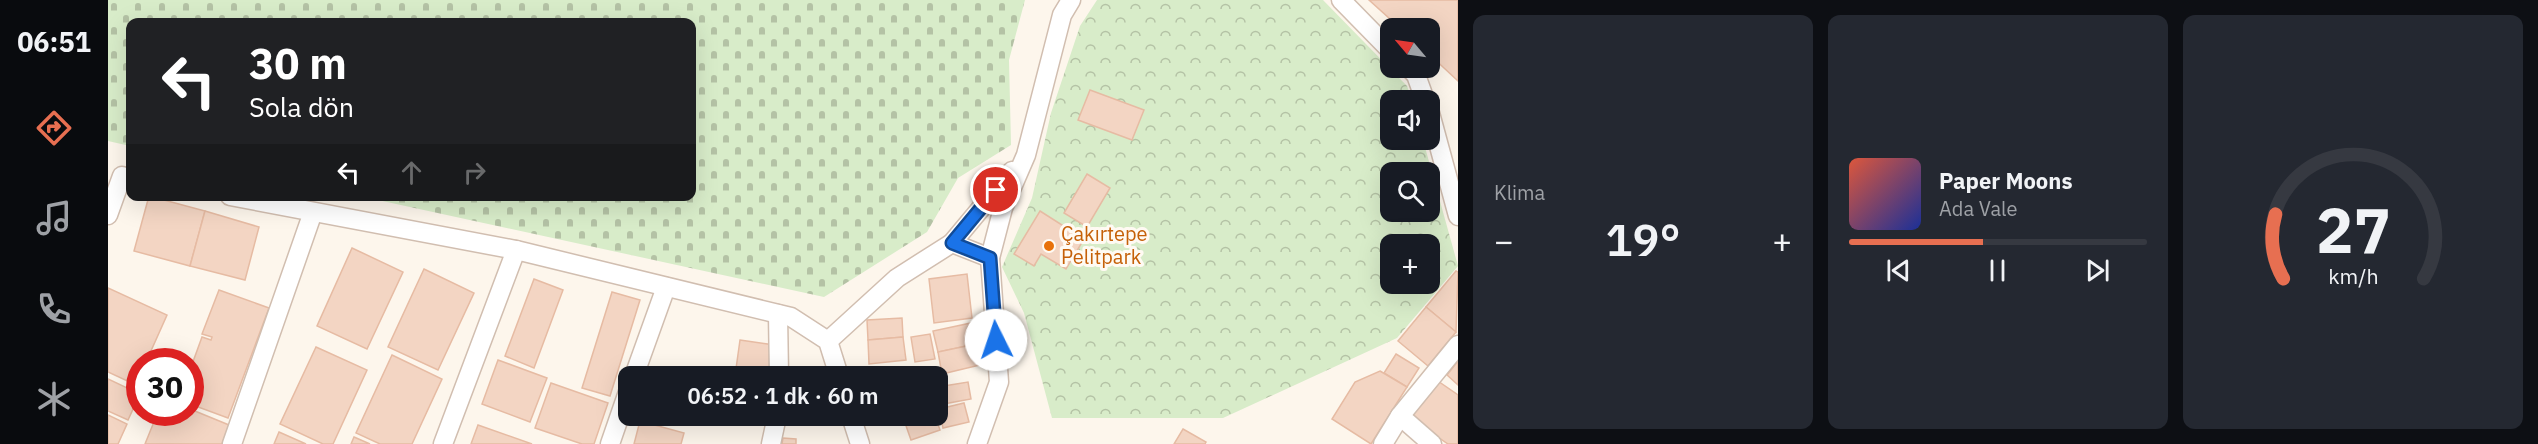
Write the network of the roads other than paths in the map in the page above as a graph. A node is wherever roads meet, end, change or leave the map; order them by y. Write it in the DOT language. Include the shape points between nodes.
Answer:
graph roads {
  1 [pos="1071,0"];
  2 [pos="1341,0"];
  3 [pos="1380,40"];
  4 [pos="1440,150"];
  5 [pos="1026,155"];
  6 [pos="120,175"];
  7 [pos="256,201"];
  8 [pos="313,212"];
  9 [pos="108,215"];
  10 [pos="1458,216"];
  11 [pos="952,243"];
  12 [pos="516,250"];
  13 [pos="990,258"];
  14 [pos="666,287"];
  15 [pos="778,314"];
  16 [pos="828,342"];
  17 [pos="1458,345"];
  18 [pos="638,366"];
  19 [pos="779,366"];
  20 [pos="836,366"];
  21 [pos="1400,416"];
  22 [pos="618,421"];
  23 [pos="775,426"];
  24 [pos="854,426"];
  25 [pos="232,444"];
  26 [pos="443,444"];
  27 [pos="610,444"];
  28 [pos="771,444"];
  29 [pos="860,444"];
  30 [pos="977,444"];
  31 [pos="1383,444"];
  32 [pos="1432,444"];
  1 -- 5 [label="street" via="1062,15"];
  2 -- 3 [label="street"];
  4 -- 10 [label="street"];
  5 -- 11 [label="street"];
  5 -- 13 [label="street" via="1003,208"];
  6 -- 9 [label="street"];
  7 -- 8 [label="street"];
  8 -- 12 [label="street"];
  8 -- 25 [label="street"];
  11 -- 13 [label="street"];
  11 -- 16 [label="street" via="897,278"];
  12 -- 14 [label="street"];
  12 -- 26 [label="street"];
  13 -- 30 [label="street" via="999,382"];
  14 -- 15 [label="street"];
  14 -- 18 [label="street"];
  15 -- 16 [label="street" via="791,317"];
  15 -- 19 [label="street"];
  16 -- 20 [label="street"];
  17 -- 21 [label="street"];
  21 -- 31 [label="street"];
  21 -- 32 [label="street"];
  22 -- 27 [label="street"];
  23 -- 28 [label="street"];
  24 -- 29 [label="street"];
}
